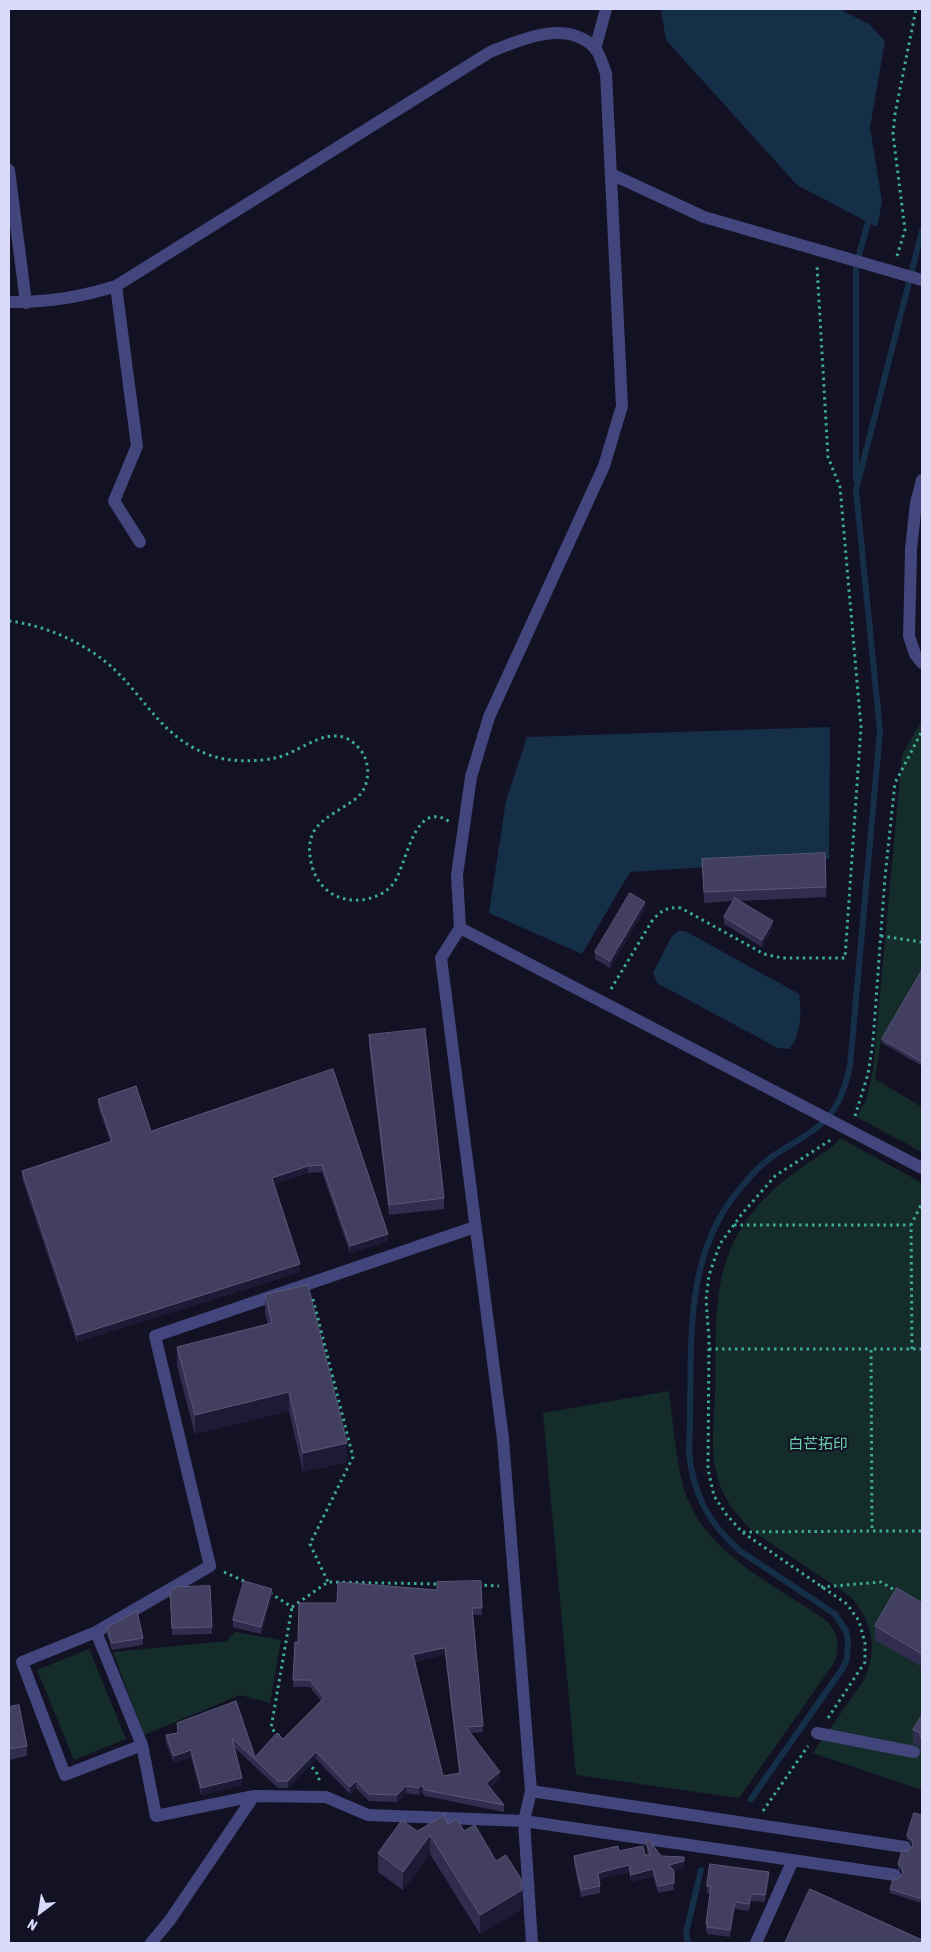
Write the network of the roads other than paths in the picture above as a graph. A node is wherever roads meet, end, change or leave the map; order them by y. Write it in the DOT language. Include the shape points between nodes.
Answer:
graph roads {
  1 [pos="606,9"];
  2 [pos="595,49"];
  3 [pos="9,170"];
  4 [pos="611,174"];
  5 [pos="922,280"];
  6 [pos="116,286"];
  7 [pos="9,302"];
  8 [pos="26,303"];
  9 [pos="922,480"];
  10 [pos="140,542"];
  11 [pos="922,663"];
  12 [pos="460,928"];
  13 [pos="922,1168"];
  14 [pos="476,1227"];
  15 [pos="96,1632"];
  16 [pos="817,1733"];
  17 [pos="142,1745"];
  18 [pos="914,1752"];
  19 [pos="531,1791"];
  20 [pos="254,1796"];
  21 [pos="524,1821"];
  22 [pos="905,1847"];
  23 [pos="793,1860"];
  24 [pos="895,1875"];
  25 [pos="151,1943"];
  26 [pos="532,1943"];
  27 [pos="756,1943"];
  1 -- 2 [label="street"];
  2 -- 4 [label="street" via="606,73"];
  2 -- 6 [label="street" via="570,33 530,36 490,52"];
  3 -- 8 [label="street"];
  4 -- 5 [label="street" via="704,217"];
  4 -- 12 [label="street" via="622,406 604,466 489,717 471,777 462,838 457,875"];
  6 -- 8 [label="street" via="80,297"];
  6 -- 10 [label="street" via="137,446 114,501"];
  7 -- 8 [label="street"];
  9 -- 11 [label="street" via="911,549 909,636"];
  12 -- 13 [label="street"];
  12 -- 14 [label="street" via="441,958"];
  14 -- 15 [label="street" via="156,1336 210,1566"];
  14 -- 19 [label="street" via="502,1439"];
  15 -- 17 [label="street"];
  15 -- 17 [label="street" via="22,1662 65,1775"];
  16 -- 18 [label="street"];
  17 -- 20 [label="street" via="156,1816"];
  19 -- 21 [label="street"];
  19 -- 22 [label="street"];
  20 -- 21 [label="street" via="326,1797 368,1814"];
  20 -- 25 [label="street"];
  21 -- 23 [label="street"];
  21 -- 26 [label="street"];
  23 -- 24 [label="street"];
  23 -- 27 [label="street"];
}
